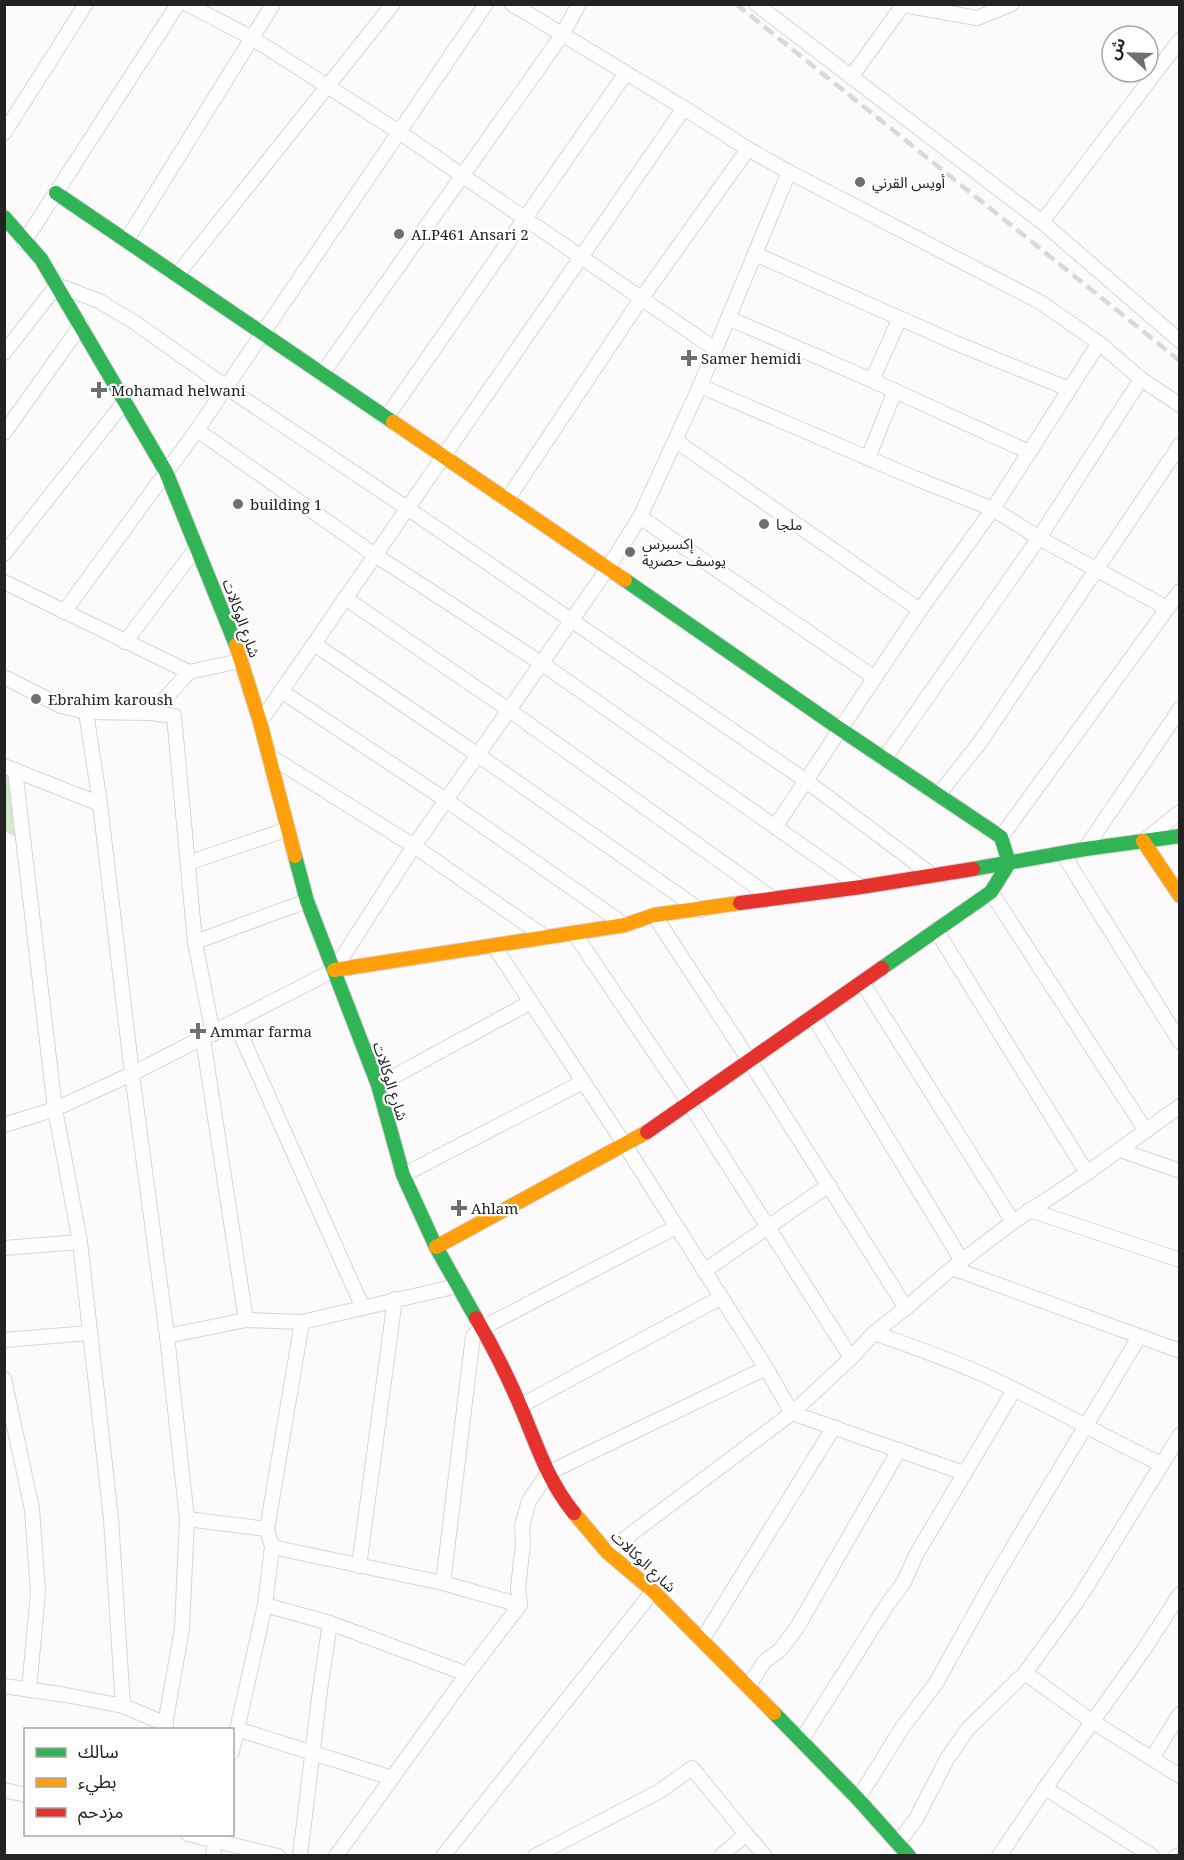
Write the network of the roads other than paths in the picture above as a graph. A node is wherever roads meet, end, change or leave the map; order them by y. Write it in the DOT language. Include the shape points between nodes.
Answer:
graph roads {
  1 [pos="86,4"];
  2 [pos="178,4"];
  3 [pos="187,4"];
  4 [pos="273,4"];
  5 [pos="393,4"];
  6 [pos="486,4"];
  7 [pos="512,4"];
  8 [pos="579,4"];
  9 [pos="756,4"];
  10 [pos="1012,4"];
  11 [pos="562,35"];
  12 [pos="252,38"];
  13 [pos="1179,40"];
  14 [pos="626,73"];
  15 [pos="851,77"];
  16 [pos="328,87"];
  17 [pos="684,108"];
  18 [pos="399,132"];
  19 [pos="4,133"];
  20 [pos="748,149"];
  21 [pos="789,172"];
  22 [pos="463,176"];
  23 [pos="56,193"];
  24 [pos="4,217"];
  25 [pos="524,218"];
  26 [pos="1042,222"];
  27 [pos="126,241"];
  28 [pos="24,242"];
  29 [pos="755,254"];
  30 [pos="581,257"];
  31 [pos="177,275"];
  32 [pos="57,285"];
  33 [pos="641,299"];
  34 [pos="728,318"];
  35 [pos="900,318"];
  36 [pos="81,325"];
  37 [pos="263,334"];
  38 [pos="1179,341"];
  39 [pos="1099,343"];
  40 [pos="716,349"];
  41 [pos="4,353"];
  42 [pos="322,374"];
  43 [pos="1141,379"];
  44 [pos="872,380"];
  45 [pos="700,386"];
  46 [pos="226,387"];
  47 [pos="1069,389"];
  48 [pos="895,391"];
  49 [pos="125,401"];
  50 [pos="1179,405"];
  51 [pos="386,418"];
  52 [pos="197,430"];
  53 [pos="4,433"];
  54 [pos="676,441"];
  55 [pos="1179,445"];
  56 [pos="1029,452"];
  57 [pos="443,456"];
  58 [pos="868,458"];
  59 [pos="166,472"];
  60 [pos="507,500"];
  61 [pos="407,508"];
  62 [pos="993,509"];
  63 [pos="640,517"];
  64 [pos="1039,538"];
  65 [pos="197,547"];
  66 [pos="4,554"];
  67 [pos="375,555"];
  68 [pos="608,568"];
  69 [pos="1096,568"];
  70 [pos="4,582"];
  71 [pos="1179,591"];
  72 [pos="345,598"];
  73 [pos="1167,608"];
  74 [pos="920,610"];
  75 [pos="64,612"];
  76 [pos="571,620"];
  77 [pos="125,642"];
  78 [pos="314,644"];
  79 [pos="240,661"];
  80 [pos="541,663"];
  81 [pos="189,672"];
  82 [pos="4,677"];
  83 [pos="875,678"];
  84 [pos="281,692"];
  85 [pos="1179,709"];
  86 [pos="508,710"];
  87 [pos="86,712"];
  88 [pos="152,713"];
  89 [pos="260,722"];
  90 [pos="840,729"];
  91 [pos="268,755"];
  92 [pos="478,755"];
  93 [pos="884,759"];
  94 [pos="10,768"];
  95 [pos="805,780"];
  96 [pos="938,795"];
  97 [pos="446,800"];
  98 [pos="100,804"];
  99 [pos="1179,812"];
  100 [pos="775,827"];
  101 [pos="288,829"];
  102 [pos="1179,836"];
  103 [pos="1001,837"];
  104 [pos="1143,842"];
  105 [pos="414,846"];
  106 [pos="1085,849"];
  107 [pos="1063,854"];
  108 [pos="188,863"];
  109 [pos="1009,863"];
  110 [pos="932,875"];
  111 [pos="861,887"];
  112 [pos="991,892"];
  113 [pos="1179,896"];
  114 [pos="772,898"];
  115 [pos="307,901"];
  116 [pos="700,910"];
  117 [pos="654,915"];
  118 [pos="625,925"];
  119 [pos="936,930"];
  120 [pos="574,933"];
  121 [pos="545,938"];
  122 [pos="195,942"];
  123 [pos="494,946"];
  124 [pos="334,970"];
  125 [pos="862,982"];
  126 [pos="531,1002"];
  127 [pos="813,1016"];
  128 [pos="235,1022"];
  129 [pos="208,1036"];
  130 [pos="1179,1041"];
  131 [pos="749,1060"];
  132 [pos="132,1074"];
  133 [pos="583,1082"];
  134 [pos="378,1085"];
  135 [pos="689,1103"];
  136 [pos="1179,1106"];
  137 [pos="55,1109"];
  138 [pos="4,1125"];
  139 [pos="1146,1131"];
  140 [pos="625,1145"];
  141 [pos="1120,1150"];
  142 [pos="1179,1171"];
  143 [pos="1087,1173"];
  144 [pos="403,1175"];
  145 [pos="829,1185"];
  146 [pos="1029,1210"];
  147 [pos="1013,1222"];
  148 [pos="676,1227"];
  149 [pos="768,1227"];
  150 [pos="80,1242"];
  151 [pos="4,1248"];
  152 [pos="436,1248"];
  153 [pos="1179,1260"];
  154 [pos="957,1264"];
  155 [pos="704,1271"];
  156 [pos="457,1286"];
  157 [pos="720,1298"];
  158 [pos="395,1299"];
  159 [pos="363,1308"];
  160 [pos="906,1308"];
  161 [pos="246,1320"];
  162 [pos="302,1322"];
  163 [pos="482,1328"];
  164 [pos="89,1333"];
  165 [pos="874,1333"];
  166 [pos="167,1336"];
  167 [pos="1139,1337"];
  168 [pos="4,1340"];
  169 [pos="1179,1351"];
  170 [pos="851,1358"];
  171 [pos="766,1368"];
  172 [pos="4,1379"];
  173 [pos="1014,1390"];
  174 [pos="520,1406"];
  175 [pos="792,1413"];
  176 [pos="1086,1426"];
  177 [pos="834,1428"];
  178 [pos="1179,1435"];
  179 [pos="899,1450"];
  180 [pos="1161,1464"];
  181 [pos="548,1473"];
  182 [pos="964,1473"];
  183 [pos="187,1519"];
  184 [pos="267,1529"];
  185 [pos="272,1547"];
  186 [pos="607,1552"];
  187 [pos="359,1566"];
  188 [pos="443,1583"];
  189 [pos="653,1591"];
  190 [pos="1179,1594"];
  191 [pos="265,1605"];
  192 [pos="520,1605"];
  193 [pos="330,1623"];
  194 [pos="702,1640"];
  195 [pos="1025,1673"];
  196 [pos="467,1674"];
  197 [pos="4,1686"];
  198 [pos="748,1687"];
  199 [pos="29,1690"];
  200 [pos="123,1706"];
  201 [pos="1179,1714"];
  202 [pos="1093,1722"];
  203 [pos="165,1727"];
  204 [pos="237,1729"];
  205 [pos="801,1741"];
  206 [pos="234,1743"];
  207 [pos="313,1754"];
  208 [pos="1152,1758"];
  209 [pos="1179,1776"];
  210 [pos="392,1778"];
  211 [pos="1045,1788"];
  212 [pos="4,1790"];
  213 [pos="24,1795"];
  214 [pos="858,1799"];
  215 [pos="746,1834"];
  216 [pos="215,1838"];
  217 [pos="898,1843"];
  218 [pos="213,1856"];
  219 [pos="278,1856"];
  220 [pos="300,1856"];
  221 [pos="336,1856"];
  222 [pos="442,1856"];
  223 [pos="535,1856"];
  224 [pos="721,1856"];
  225 [pos="765,1856"];
  226 [pos="909,1856"];
  227 [pos="999,1856"];
  228 [pos="1152,1856"];
  1 -- 19 [label="street"];
  2 -- 23 [label="street"];
  3 -- 12 [label="street"];
  4 -- 12 [label="street"];
  5 -- 16 [label="street"];
  6 -- 18 [label="street"];
  7 -- 11 [label="street"];
  8 -- 11 [label="street"];
  9 -- 15 [label="street"];
  10 -- 15 [label="street" via="977,18 903,5"];
  11 -- 14 [label="street"];
  11 -- 22 [label="street"];
  12 -- 16 [label="street"];
  12 -- 27 [label="street"];
  13 -- 26 [label="street"];
  14 -- 17 [label="street"];
  14 -- 25 [label="street"];
  15 -- 26 [label="street"];
  16 -- 18 [label="street"];
  16 -- 31 [label="street"];
  17 -- 20 [label="street"];
  17 -- 30 [label="street"];
  18 -- 22 [label="street"];
  18 -- 37 [label="street"];
  20 -- 21 [label="street"];
  20 -- 33 [label="street"];
  21 -- 29 [label="street"];
  21 -- 39 [label="street" via="1040,302"];
  22 -- 25 [label="street"];
  22 -- 42 [label="street"];
  23 -- 27 [label="street"];
  23 -- 28 [label="street"];
  24 -- 28 [label="street, شارع الوكالات"];
  25 -- 30 [label="street"];
  25 -- 51 [label="street"];
  26 -- 38 [label="street"];
  27 -- 31 [label="street"];
  28 -- 32 [label="street, شارع الوكالات" via="41,259"];
  29 -- 34 [label="street"];
  29 -- 35 [label="street"];
  30 -- 33 [label="street"];
  30 -- 57 [label="street"];
  31 -- 37 [label="street"];
  32 -- 36 [label="street, شارع الوكالات"];
  32 -- 41 [label="street"];
  32 -- 46 [label="street" via="99,301 134,322"];
  33 -- 40 [label="street"];
  33 -- 60 [label="street"];
  34 -- 40 [label="street"];
  34 -- 44 [label="street"];
  35 -- 44 [label="street"];
  35 -- 47 [label="street"];
  36 -- 49 [label="street, شارع الوكالات"];
  36 -- 53 [label="street"];
  37 -- 42 [label="street"];
  37 -- 46 [label="street"];
  39 -- 43 [label="street"];
  39 -- 47 [label="street"];
  40 -- 45 [label="street"];
  42 -- 51 [label="street"];
  43 -- 50 [label="street"];
  43 -- 64 [label="street"];
  44 -- 48 [label="street"];
  45 -- 54 [label="street"];
  45 -- 58 [label="street"];
  46 -- 52 [label="street"];
  46 -- 61 [label="street"];
  47 -- 56 [label="street"];
  48 -- 56 [label="street"];
  48 -- 58 [label="street"];
  49 -- 59 [label="street, شارع الوكالات"];
  49 -- 66 [label="street"];
  51 -- 57 [label="street"];
  52 -- 59 [label="street"];
  52 -- 67 [label="street"];
  54 -- 63 [label="street"];
  54 -- 74 [label="street"];
  55 -- 69 [label="street"];
  56 -- 62 [label="street"];
  57 -- 60 [label="street"];
  57 -- 61 [label="street"];
  58 -- 62 [label="street"];
  59 -- 65 [label="street, شارع الوكالات"];
  59 -- 75 [label="street"];
  60 -- 68 [label="street"];
  61 -- 67 [label="street"];
  61 -- 76 [label="street"];
  62 -- 64 [label="street"];
  62 -- 74 [label="street"];
  63 -- 68 [label="street"];
  63 -- 83 [label="street"];
  64 -- 69 [label="street"];
  64 -- 93 [label="street"];
  65 -- 77 [label="street"];
  65 -- 79 [label="street, شارع الوكالات"];
  67 -- 72 [label="street"];
  67 -- 80 [label="street"];
  68 -- 76 [label="street"];
  68 -- 90 [label="street"];
  69 -- 73 [label="street"];
  69 -- 96 [label="street" via="981,741"];
  70 -- 75 [label="street"];
  71 -- 73 [label="street"];
  72 -- 78 [label="street"];
  72 -- 86 [label="street"];
  73 -- 103 [label="street"];
  74 -- 83 [label="street"];
  75 -- 77 [label="street"];
  76 -- 80 [label="street"];
  76 -- 95 [label="street"];
  77 -- 81 [label="street"];
  78 -- 84 [label="street"];
  78 -- 92 [label="street"];
  79 -- 81 [label="street"];
  79 -- 89 [label="street, شارع الوكالات"];
  80 -- 86 [label="street"];
  80 -- 100 [label="street"];
  81 -- 88 [label="street"];
  82 -- 87 [label="street" via="61,706"];
  83 -- 90 [label="street"];
  84 -- 89 [label="street"];
  84 -- 97 [label="street"];
  85 -- 106 [label="street"];
  86 -- 92 [label="street"];
  86 -- 114 [label="street"];
  87 -- 88 [label="street"];
  87 -- 98 [label="street"];
  88 -- 108 [label="street" via="174,716"];
  89 -- 91 [label="street, شارع الوكالات"];
  90 -- 93 [label="street"];
  90 -- 95 [label="street"];
  91 -- 101 [label="street, شارع الوكالات"];
  91 -- 105 [label="street"];
  92 -- 97 [label="street"];
  92 -- 116 [label="street"];
  93 -- 96 [label="street"];
  94 -- 98 [label="street"];
  94 -- 137 [label="street"];
  95 -- 100 [label="street"];
  95 -- 110 [label="street"];
  96 -- 103 [label="street"];
  97 -- 105 [label="street"];
  97 -- 118 [label="street"];
  98 -- 132 [label="street"];
  99 -- 104 [label="street"];
  100 -- 111 [label="street"];
  101 -- 108 [label="street"];
  101 -- 115 [label="street, شارع الوكالات"];
  102 -- 104 [label="street"];
  103 -- 109 [label="street"];
  104 -- 106 [label="street"];
  104 -- 113 [label="street"];
  105 -- 121 [label="street"];
  105 -- 124 [label="street"];
  106 -- 107 [label="street"];
  107 -- 109 [label="street"];
  107 -- 130 [label="street"];
  108 -- 122 [label="street"];
  109 -- 110 [label="street"];
  109 -- 112 [label="street"];
  110 -- 111 [label="street"];
  111 -- 114 [label="street"];
  112 -- 119 [label="street"];
  112 -- 139 [label="street"];
  114 -- 116 [label="street"];
  115 -- 122 [label="street"];
  115 -- 124 [label="street, شارع الوكالات"];
  116 -- 117 [label="street"];
  117 -- 118 [label="street"];
  117 -- 131 [label="street"];
  118 -- 120 [label="street"];
  119 -- 125 [label="street"];
  119 -- 143 [label="street"];
  120 -- 121 [label="street"];
  120 -- 135 [label="street"];
  121 -- 123 [label="street"];
  122 -- 129 [label="street"];
  123 -- 124 [label="street"];
  123 -- 126 [label="street"];
  124 -- 128 [label="street"];
  124 -- 134 [label="street, شارع الوكالات"];
  125 -- 127 [label="street"];
  125 -- 147 [label="street"];
  126 -- 133 [label="street"];
  126 -- 134 [label="street"];
  127 -- 131 [label="street"];
  127 -- 154 [label="street"];
  128 -- 129 [label="street"];
  128 -- 159 [label="street"];
  129 -- 132 [label="street"];
  129 -- 161 [label="street"];
  131 -- 135 [label="street"];
  131 -- 145 [label="street"];
  132 -- 137 [label="street"];
  132 -- 166 [label="street"];
  133 -- 140 [label="street"];
  133 -- 144 [label="street"];
  134 -- 144 [label="street, شارع الوكالات"];
  135 -- 140 [label="street"];
  135 -- 149 [label="street"];
  136 -- 139 [label="street"];
  137 -- 138 [label="street"];
  137 -- 150 [label="street"];
  139 -- 141 [label="street"];
  140 -- 148 [label="street"];
  140 -- 152 [label="street"];
  141 -- 142 [label="street"];
  141 -- 143 [label="street"];
  143 -- 146 [label="street"];
  144 -- 152 [label="street, شارع الوكالات"];
  145 -- 149 [label="street"];
  145 -- 160 [label="street"];
  146 -- 147 [label="street"];
  146 -- 153 [label="street"];
  147 -- 154 [label="street"];
  148 -- 155 [label="street"];
  148 -- 163 [label="street"];
  149 -- 155 [label="street"];
  149 -- 170 [label="street"];
  150 -- 151 [label="street"];
  150 -- 164 [label="street"];
  152 -- 156 [label="street, شارع الوكالات"];
  154 -- 160 [label="street"];
  154 -- 167 [label="street"];
  155 -- 157 [label="street"];
  156 -- 158 [label="street"];
  156 -- 163 [label="street, شارع الوكالات"];
  157 -- 171 [label="street"];
  157 -- 174 [label="street"];
  158 -- 159 [label="street"];
  158 -- 187 [label="street"];
  159 -- 162 [label="street"];
  160 -- 165 [label="street"];
  161 -- 162 [label="street"];
  161 -- 166 [label="street"];
  162 -- 184 [label="street"];
  163 -- 174 [label="street, شارع الوكالات"];
  163 -- 188 [label="street" via="473,1336"];
  164 -- 168 [label="street"];
  164 -- 200 [label="street" via="111,1519"];
  165 -- 170 [label="street"];
  165 -- 173 [label="street" via="976,1371"];
  166 -- 183 [label="street"];
  167 -- 169 [label="street"];
  167 -- 176 [label="street"];
  170 -- 175 [label="street"];
  171 -- 175 [label="street"];
  171 -- 181 [label="street"];
  172 -- 199 [label="street" via="32,1509 38,1592"];
  173 -- 176 [label="street"];
  173 -- 182 [label="street"];
  174 -- 181 [label="street, شارع الوكالات"];
  175 -- 177 [label="street"];
  175 -- 186 [label="street"];
  176 -- 180 [label="street"];
  176 -- 214 [label="street" via="936,1683 902,1728"];
  177 -- 179 [label="street"];
  177 -- 194 [label="street"];
  178 -- 180 [label="street"];
  179 -- 182 [label="street"];
  179 -- 198 [label="street" via="798,1626 781,1649 764,1662"];
  180 -- 195 [label="street" via="1078,1600"];
  181 -- 186 [label="street, شارع الوكالات" via="565,1502"];
  181 -- 192 [label="street" via="529,1501 522,1526"];
  182 -- 205 [label="street" via="904,1582"];
  183 -- 184 [label="street"];
  183 -- 203 [label="street" via="182,1629"];
  184 -- 185 [label="street"];
  185 -- 187 [label="street"];
  185 -- 191 [label="street"];
  186 -- 189 [label="street, شارع الوكالات"];
  187 -- 188 [label="street"];
  188 -- 192 [label="street"];
  189 -- 194 [label="street, شارع الوكالات"];
  189 -- 222 [label="street"];
  190 -- 202 [label="street"];
  191 -- 193 [label="street"];
  191 -- 204 [label="street"];
  192 -- 196 [label="street"];
  193 -- 196 [label="street"];
  193 -- 207 [label="street"];
  194 -- 198 [label="street, شارع الوكالات"];
  195 -- 202 [label="street"];
  195 -- 217 [label="street" via="967,1730"];
  196 -- 210 [label="street"];
  197 -- 199 [label="street"];
  198 -- 205 [label="street, شارع الوكالات"];
  199 -- 200 [label="street"];
  200 -- 203 [label="street"];
  201 -- 208 [label="street"];
  202 -- 208 [label="street"];
  202 -- 211 [label="street"];
  204 -- 206 [label="street"];
  204 -- 207 [label="street"];
  205 -- 214 [label="street, شارع الوكالات"];
  207 -- 210 [label="street"];
  207 -- 220 [label="street"];
  208 -- 209 [label="street"];
  210 -- 221 [label="street"];
  211 -- 227 [label="street"];
  211 -- 228 [label="street"];
  212 -- 213 [label="street"];
  214 -- 217 [label="street, شارع الوكالات"];
  215 -- 223 [label="street" via="693,1768 660,1791"];
  215 -- 224 [label="street"];
  215 -- 225 [label="street"];
  216 -- 218 [label="street"];
  216 -- 219 [label="street"];
  217 -- 226 [label="street, شارع الوكالات"];
}
